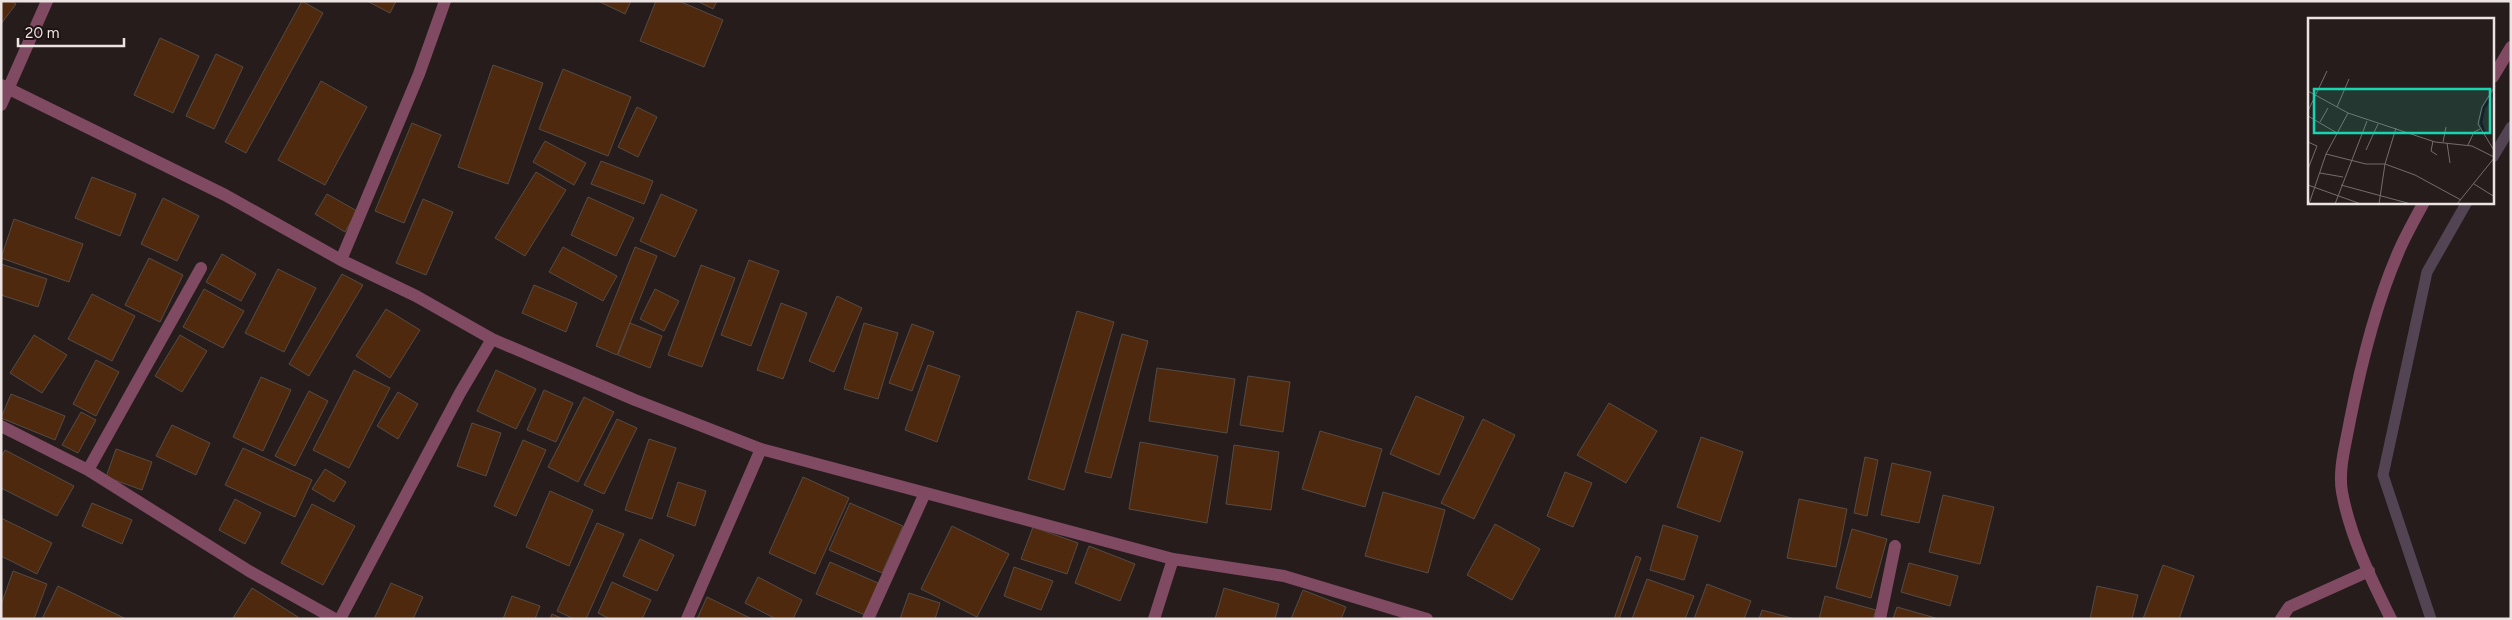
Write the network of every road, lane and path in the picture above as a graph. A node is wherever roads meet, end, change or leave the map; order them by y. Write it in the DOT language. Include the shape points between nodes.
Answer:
graph roads {
  1 [pos="47,1"];
  2 [pos="445,1"];
  3 [pos="2511,47"];
  4 [pos="2494,75"];
  5 [pos="5,87"];
  6 [pos="1,105"];
  7 [pos="2423,204"];
  8 [pos="341,260"];
  9 [pos="202,268"];
  10 [pos="492,339"];
  11 [pos="1,426"];
  12 [pos="761,449"];
  13 [pos="88,470"];
  14 [pos="925,493"];
  15 [pos="1895,546"];
  16 [pos="1173,558"];
  17 [pos="2369,572"];
  18 [pos="335,619"];
  19 [pos="340,619"];
  20 [pos="687,619"];
  21 [pos="868,619"];
  22 [pos="1154,619"];
  23 [pos="1427,619"];
  24 [pos="1880,619"];
  25 [pos="2281,619"];
  26 [pos="2391,619"];
  1 -- 5 [label="street"];
  2 -- 8 [label="street" via="419,74"];
  3 -- 4 [label="street"];
  5 -- 6 [label="street"];
  5 -- 8 [label="street" via="226,195"];
  7 -- 17 [label="street" via="2398,252 2382,295 2362,365 2342,462 2342,490"];
  8 -- 10 [label="street" via="416,296"];
  9 -- 13 [label="street"];
  10 -- 12 [label="street"];
  10 -- 19 [label="street"];
  11 -- 13 [label="street"];
  12 -- 14 [label="street"];
  12 -- 20 [label="street"];
  13 -- 18 [label="street" via="249,572"];
  14 -- 16 [label="street"];
  14 -- 21 [label="street"];
  15 -- 24 [label="street"];
  16 -- 22 [label="street"];
  16 -- 23 [label="street" via="1284,576"];
  17 -- 25 [label="street" via="2290,607"];
  17 -- 26 [label="street"];
}
